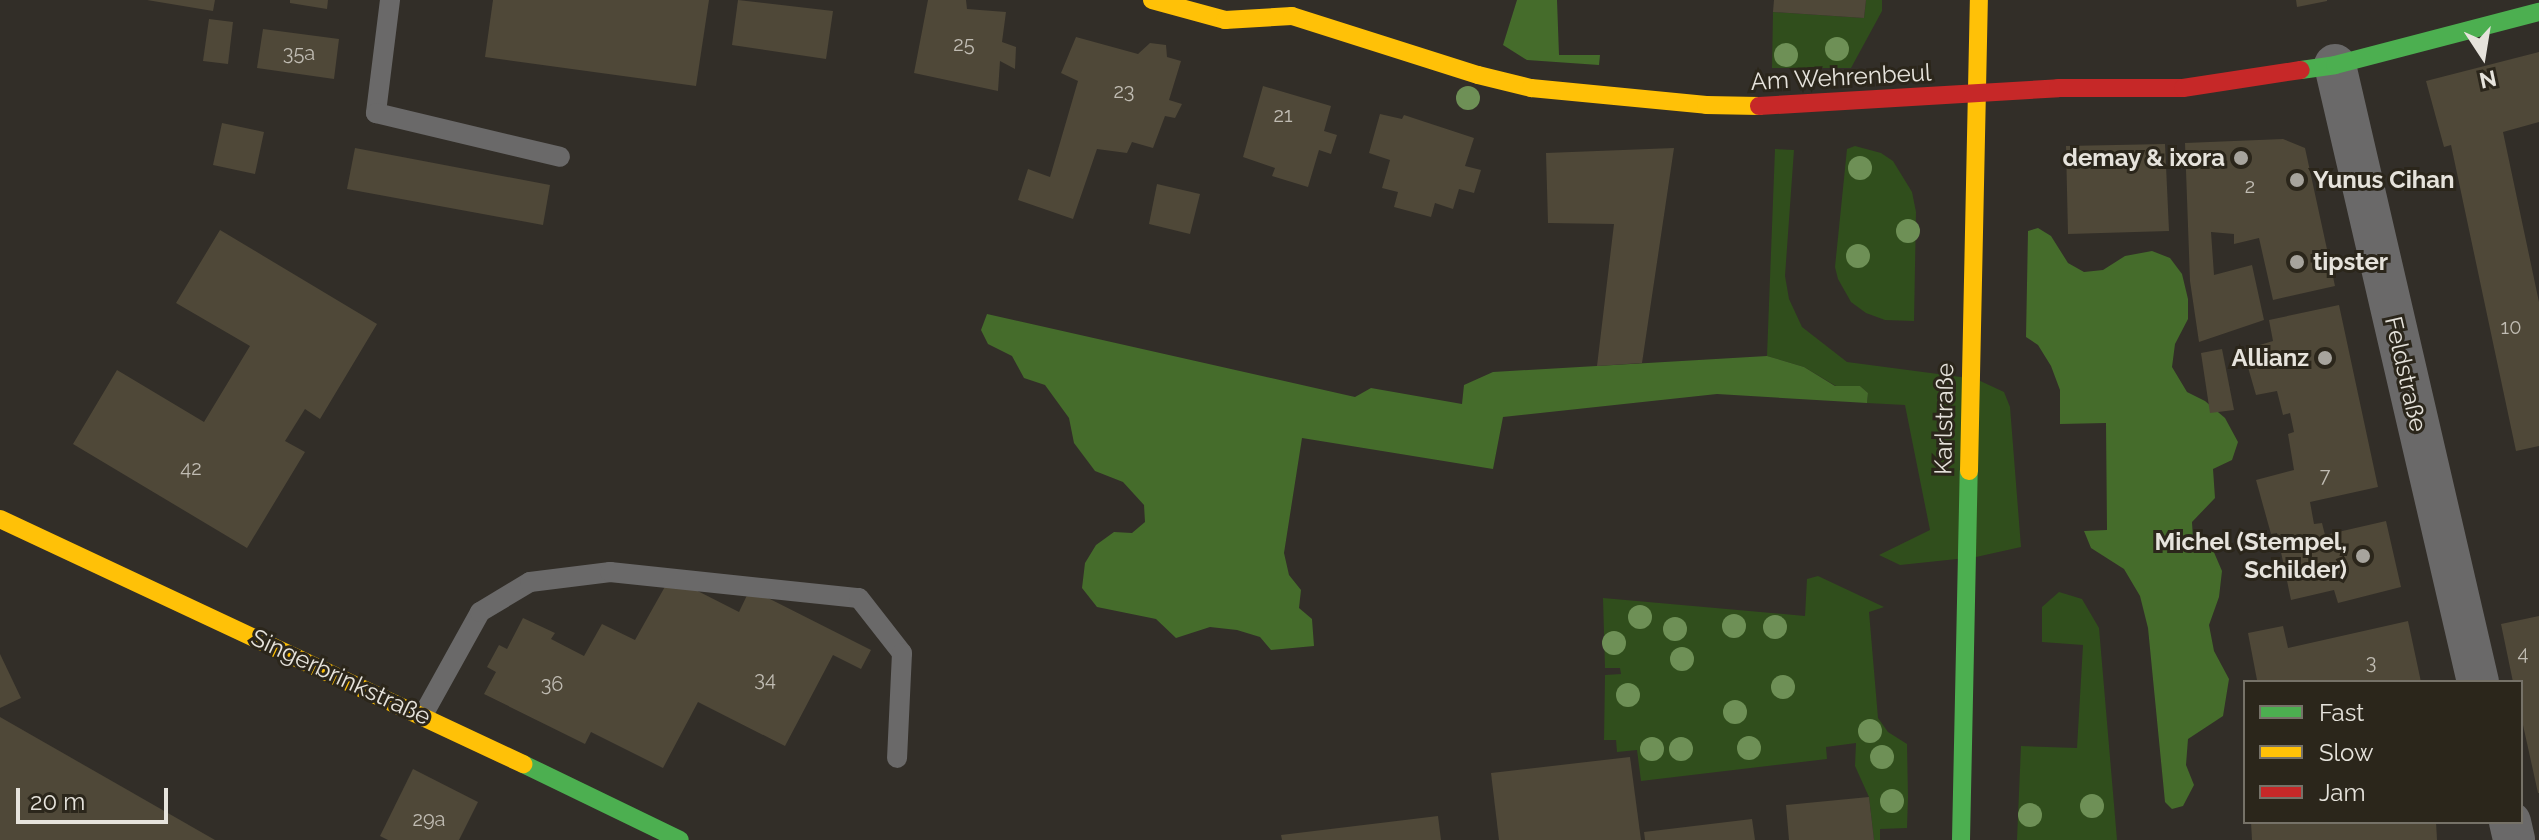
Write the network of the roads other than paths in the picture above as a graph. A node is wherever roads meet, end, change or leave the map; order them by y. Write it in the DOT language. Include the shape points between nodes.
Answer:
graph roads {
  1 [pos="390,0"];
  2 [pos="1152,0"];
  3 [pos="1979,0"];
  4 [pos="1292,8"];
  5 [pos="2539,12"];
  6 [pos="2335,65"];
  7 [pos="1974,94"];
  8 [pos="560,157"];
  9 [pos="0,519"];
  10 [pos="2478,680"];
  11 [pos="423,715"];
  12 [pos="897,758"];
  13 [pos="1958,838"];
  14 [pos="680,840"];
  1 -- 8 [label="lane" via="376,113"];
  2 -- 4 [label="street, Am Wehrenbeul" via="1225,20"];
  3 -- 7 [label="street, Karlstraße"];
  4 -- 7 [label="street, Am Wehrenbeul" via="1478,75 1531,88 1706,105 1815,105"];
  5 -- 6 [label="street, Am Wehrenbeul"];
  6 -- 7 [label="street, Am Wehrenbeul" via="2183,88"];
  6 -- 10 [label="street, Feldstraße"];
  7 -- 13 [label="street, Karlstraße"];
  9 -- 11 [label="street, Singerbrinkstraße"];
  11 -- 12 [label="lane" via="480,612 530,582 610,572 859,598 902,653"];
  11 -- 14 [label="street, Singerbrinkstraße"];
}
